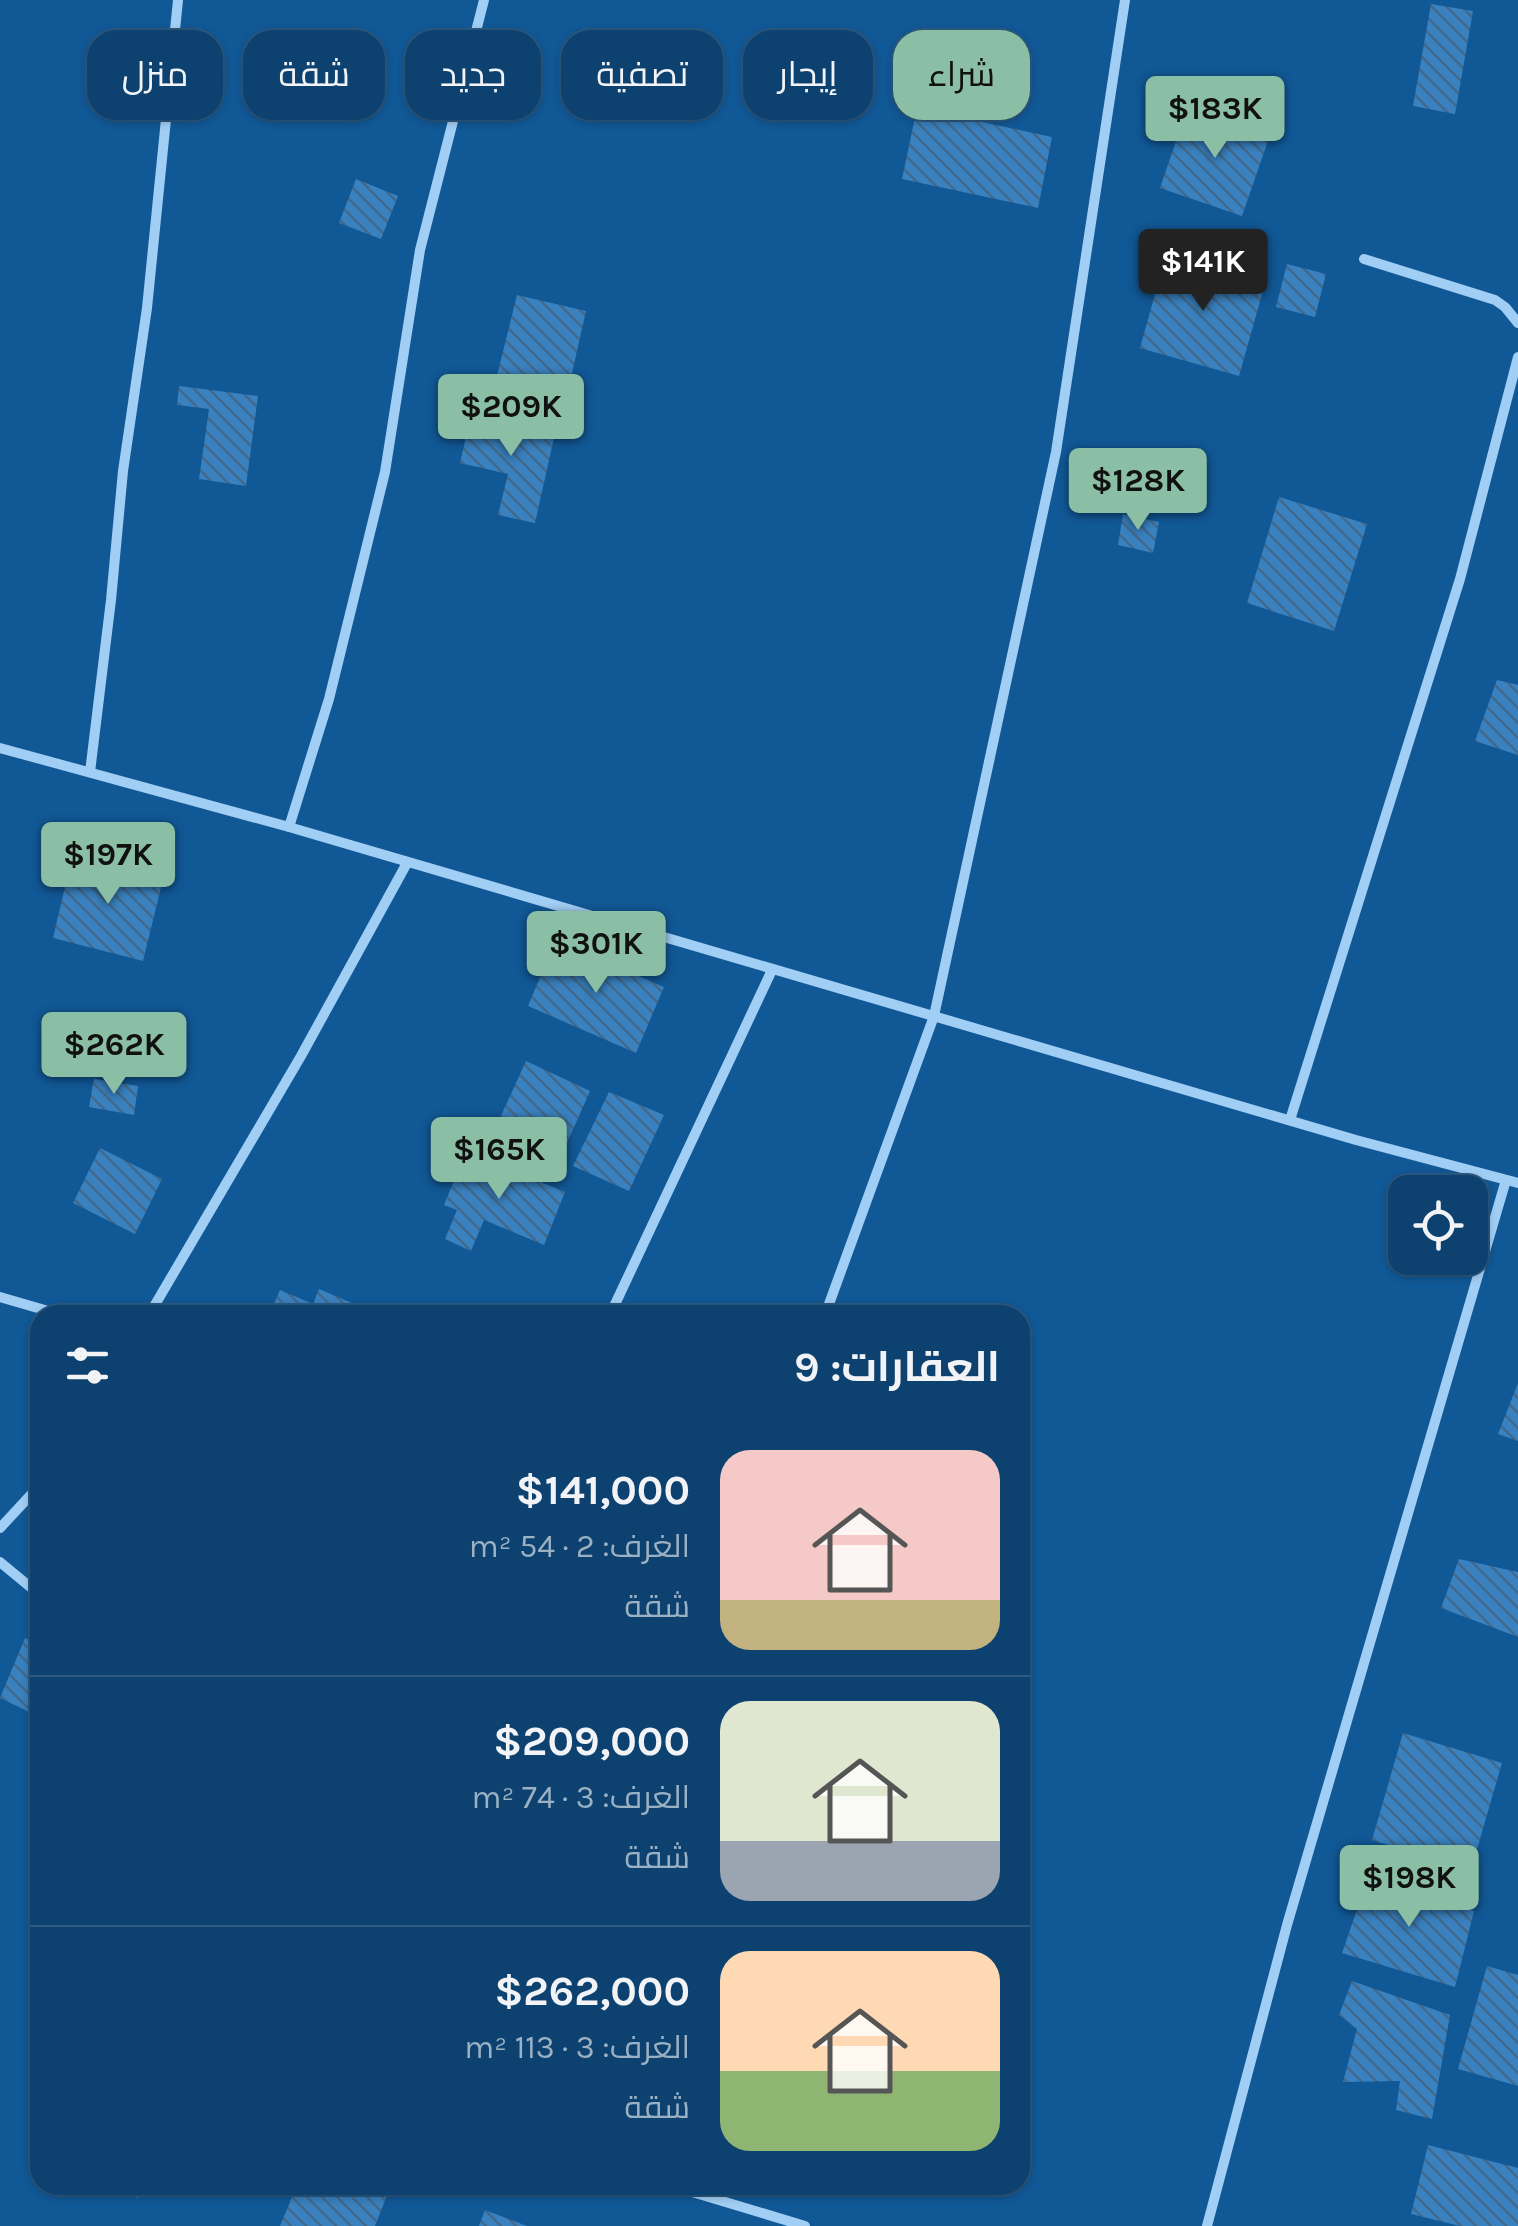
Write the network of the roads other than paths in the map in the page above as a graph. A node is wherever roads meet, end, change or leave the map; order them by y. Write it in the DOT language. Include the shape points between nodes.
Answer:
graph roads {
  1 [pos="178,0"];
  2 [pos="484,0"];
  3 [pos="1125,0"];
  4 [pos="1364,258"];
  5 [pos="1518,323"];
  6 [pos="1518,357"];
  7 [pos="0,748"];
  8 [pos="90,772"];
  9 [pos="289,827"];
  10 [pos="406,862"];
  11 [pos="772,970"];
  12 [pos="934,1016"];
  13 [pos="1290,1120"];
  14 [pos="1512,1182"];
  15 [pos="0,1297"];
  16 [pos="155,1305"];
  17 [pos="615,1305"];
  18 [pos="828,1305"];
  19 [pos="30,1306"];
  20 [pos="30,1496"];
  21 [pos="0,1528"];
  22 [pos="0,1562"];
  23 [pos="30,1587"];
  24 [pos="702,2195"];
  25 [pos="804,2226"];
  26 [pos="1208,2226"];
  1 -- 8 [label="street"];
  2 -- 9 [label="street" via="420,250 385,472 329,699"];
  3 -- 12 [label="street" via="1056,452"];
  4 -- 5 [label="street" via="1494,300"];
  6 -- 13 [label="street" via="1460,579"];
  7 -- 8 [label="street"];
  8 -- 9 [label="street"];
  9 -- 10 [label="street"];
  10 -- 11 [label="street"];
  10 -- 16 [label="street"];
  11 -- 12 [label="street"];
  11 -- 17 [label="street"];
  12 -- 13 [label="street"];
  12 -- 18 [label="street"];
  13 -- 14 [label="street"];
  14 -- 26 [label="street" via="1286,1924"];
  15 -- 19 [label="street"];
  20 -- 21 [label="street"];
  22 -- 23 [label="street"];
  24 -- 25 [label="street"];
}
